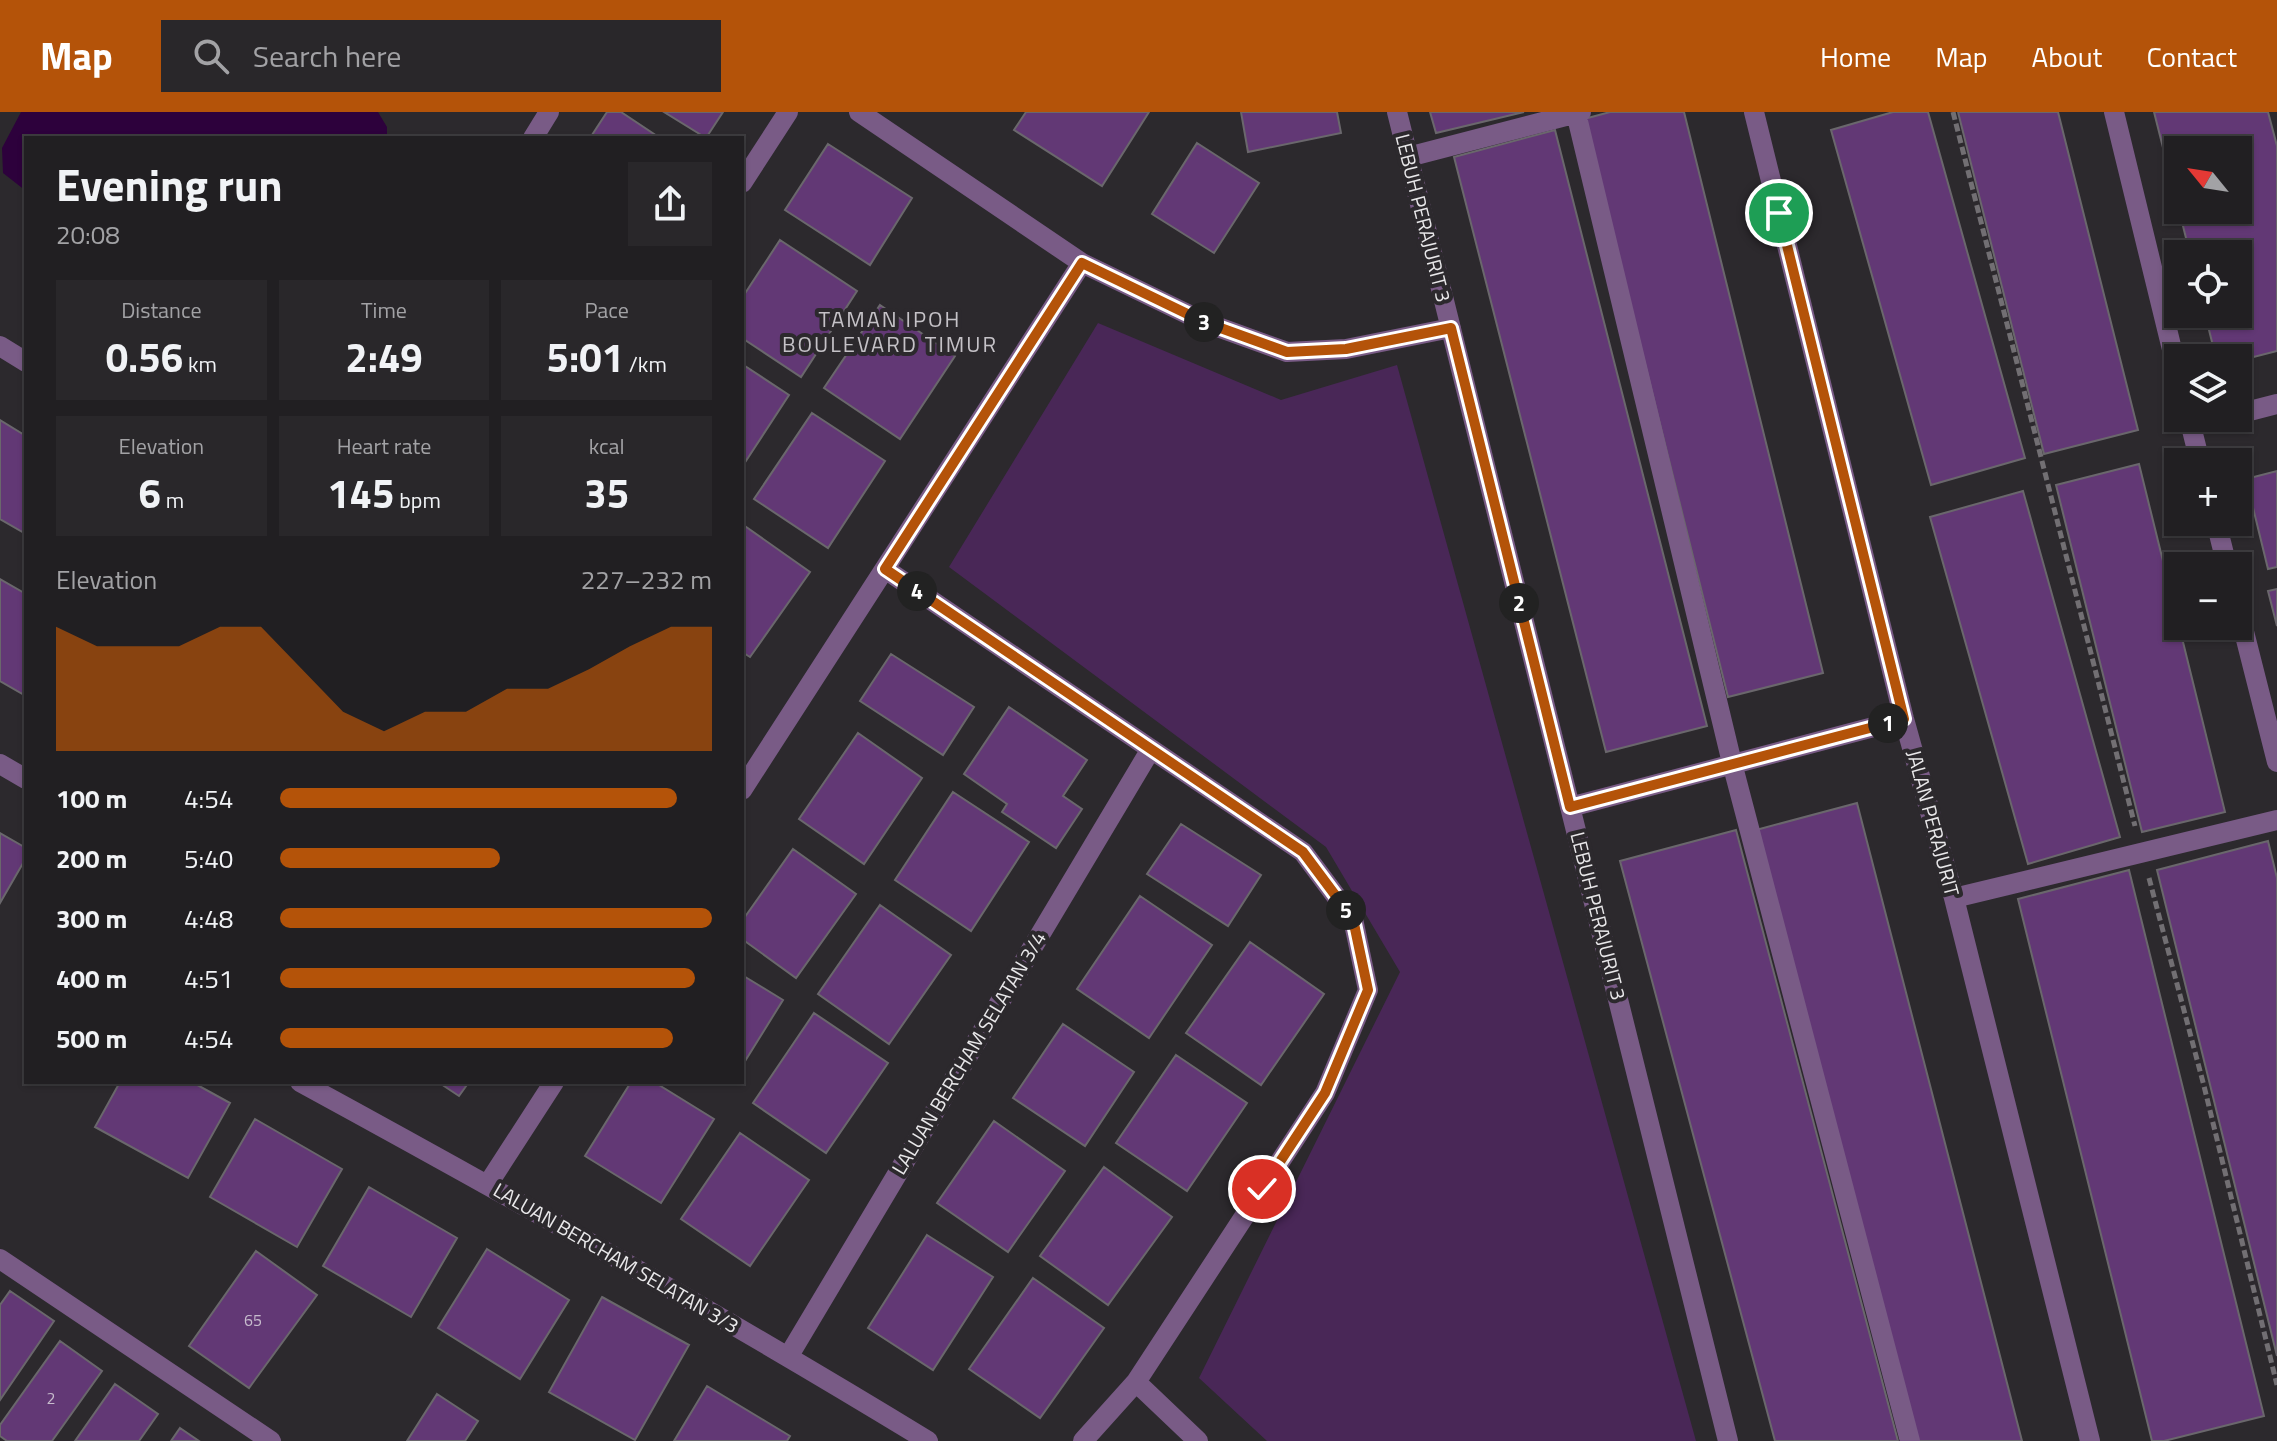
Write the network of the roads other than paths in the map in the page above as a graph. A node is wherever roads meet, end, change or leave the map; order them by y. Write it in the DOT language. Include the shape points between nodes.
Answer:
graph roads {
  1 [pos="549,112"];
  2 [pos="788,112"];
  3 [pos="859,112"];
  4 [pos="1397,112"];
  5 [pos="1754,112"];
  6 [pos="2114,112"];
  7 [pos="1578,113"];
  8 [pos="534,136"];
  9 [pos="1408,157"];
  10 [pos="744,180"];
  11 [pos="1082,263"];
  12 [pos="1451,328"];
  13 [pos="2171,344"];
  14 [pos="0,346"];
  15 [pos="24,361"];
  16 [pos="2277,404"];
  17 [pos="2252,410"];
  18 [pos="885,569"];
  19 [pos="2247,640"];
  20 [pos="1904,719"];
  21 [pos="1151,749"];
  22 [pos="2276,751"];
  23 [pos="1732,763"];
  24 [pos="0,764"];
  25 [pos="24,778"];
  26 [pos="744,787"];
  27 [pos="1570,807"];
  28 [pos="2277,820"];
  29 [pos="1954,898"];
  30 [pos="304,1084"];
  31 [pos="553,1084"];
  32 [pos="488,1184"];
  33 [pos="0,1259"];
  34 [pos="788,1357"];
  35 [pos="1136,1382"];
  36 [pos="271,1441"];
  37 [pos="928,1441"];
  38 [pos="1083,1441"];
  39 [pos="1198,1441"];
  40 [pos="1728,1441"];
  41 [pos="1910,1441"];
  42 [pos="2090,1441"];
  1 -- 8 [label="street"];
  2 -- 10 [label="street"];
  3 -- 11 [label="street"];
  4 -- 9 [label="street, LEBUH PERAJURIT 3"];
  5 -- 20 [label="street, JALAN PERAJURIT"];
  6 -- 13 [label="street"];
  7 -- 9 [label="street"];
  7 -- 23 [label="street"];
  9 -- 12 [label="street, LEBUH PERAJURIT 3"];
  11 -- 12 [label="street" via="1204,322 1287,352 1346,349"];
  11 -- 18 [label="street"];
  12 -- 27 [label="street, LEBUH PERAJURIT 3"];
  14 -- 15 [label="street"];
  16 -- 17 [label="street"];
  18 -- 21 [label="street"];
  18 -- 26 [label="street"];
  19 -- 22 [label="street"];
  20 -- 23 [label="street"];
  20 -- 29 [label="street, JALAN PERAJURIT"];
  21 -- 34 [label="street, LALUAN BERCHAM SELATAN 3/4"];
  21 -- 35 [label="street" via="1303,852 1353,919 1368,990 1325,1093"];
  23 -- 27 [label="street"];
  23 -- 41 [label="street"];
  24 -- 25 [label="street"];
  27 -- 40 [label="street, LEBUH PERAJURIT 3"];
  28 -- 29 [label="street"];
  29 -- 42 [label="street, JALAN PERAJURIT"];
  30 -- 32 [label="street, LALUAN BERCHAM SELATAN 3/3"];
  31 -- 32 [label="street"];
  32 -- 34 [label="street, LALUAN BERCHAM SELATAN 3/3"];
  33 -- 36 [label="street"];
  34 -- 37 [label="street, LALUAN BERCHAM SELATAN 3/3"];
  35 -- 38 [label="street"];
  35 -- 39 [label="street"];
}
